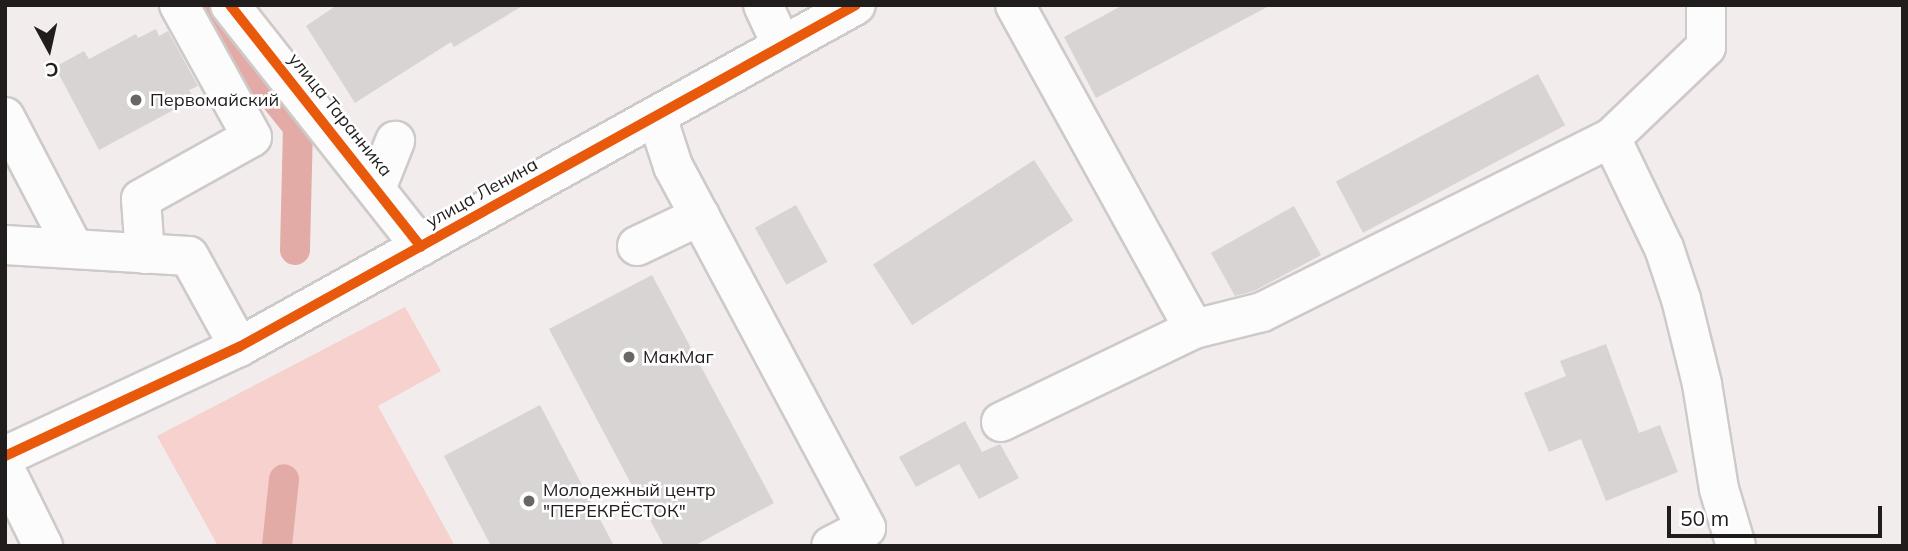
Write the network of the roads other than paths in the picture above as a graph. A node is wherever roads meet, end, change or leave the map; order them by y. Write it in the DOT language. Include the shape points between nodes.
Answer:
graph roads {
  1 [pos="179,5"];
  2 [pos="230,5"];
  3 [pos="763,5"];
  4 [pos="856,5"];
  5 [pos="1015,5"];
  6 [pos="1706,5"];
  7 [pos="782,46"];
  8 [pos="5,117"];
  9 [pos="657,117"];
  10 [pos="1611,138"];
  11 [pos="394,141"];
  12 [pos="376,189"];
  13 [pos="700,216"];
  14 [pos="5,245"];
  15 [pos="638,246"];
  16 [pos="421,247"];
  17 [pos="74,249"];
  18 [pos="145,254"];
  19 [pos="1194,329"];
  20 [pos="239,347"];
  21 [pos="1001,422"];
  22 [pos="5,456"];
  23 [pos="5,469"];
  24 [pos="43,546"];
  25 [pos="831,546"];
  26 [pos="1736,546"];
  1 -- 18 [label="street" via="252,137 141,199"];
  2 -- 12 [label="street, улица Таранника"];
  3 -- 7 [label="street"];
  4 -- 7 [label="street, улица Ленина"];
  5 -- 19 [label="street"];
  6 -- 10 [label="street" via="1706,47"];
  7 -- 9 [label="street, улица Ленина"];
  8 -- 17 [label="street"];
  9 -- 13 [label="street" via="673,166"];
  9 -- 16 [label="street, улица Ленина"];
  10 -- 19 [label="street" via="1262,312"];
  10 -- 26 [label="street" via="1664,248 1681,299 1702,384 1719,489"];
  11 -- 12 [label="street"];
  12 -- 16 [label="street, улица Таранника"];
  13 -- 15 [label="street"];
  13 -- 25 [label="street" via="866,528"];
  14 -- 17 [label="street"];
  16 -- 20 [label="street, улица Ленина"];
  17 -- 18 [label="street"];
  18 -- 20 [label="street" via="189,256"];
  19 -- 21 [label="street"];
  20 -- 22 [label="street, улица Ленина"];
  23 -- 24 [label="street"];
}
